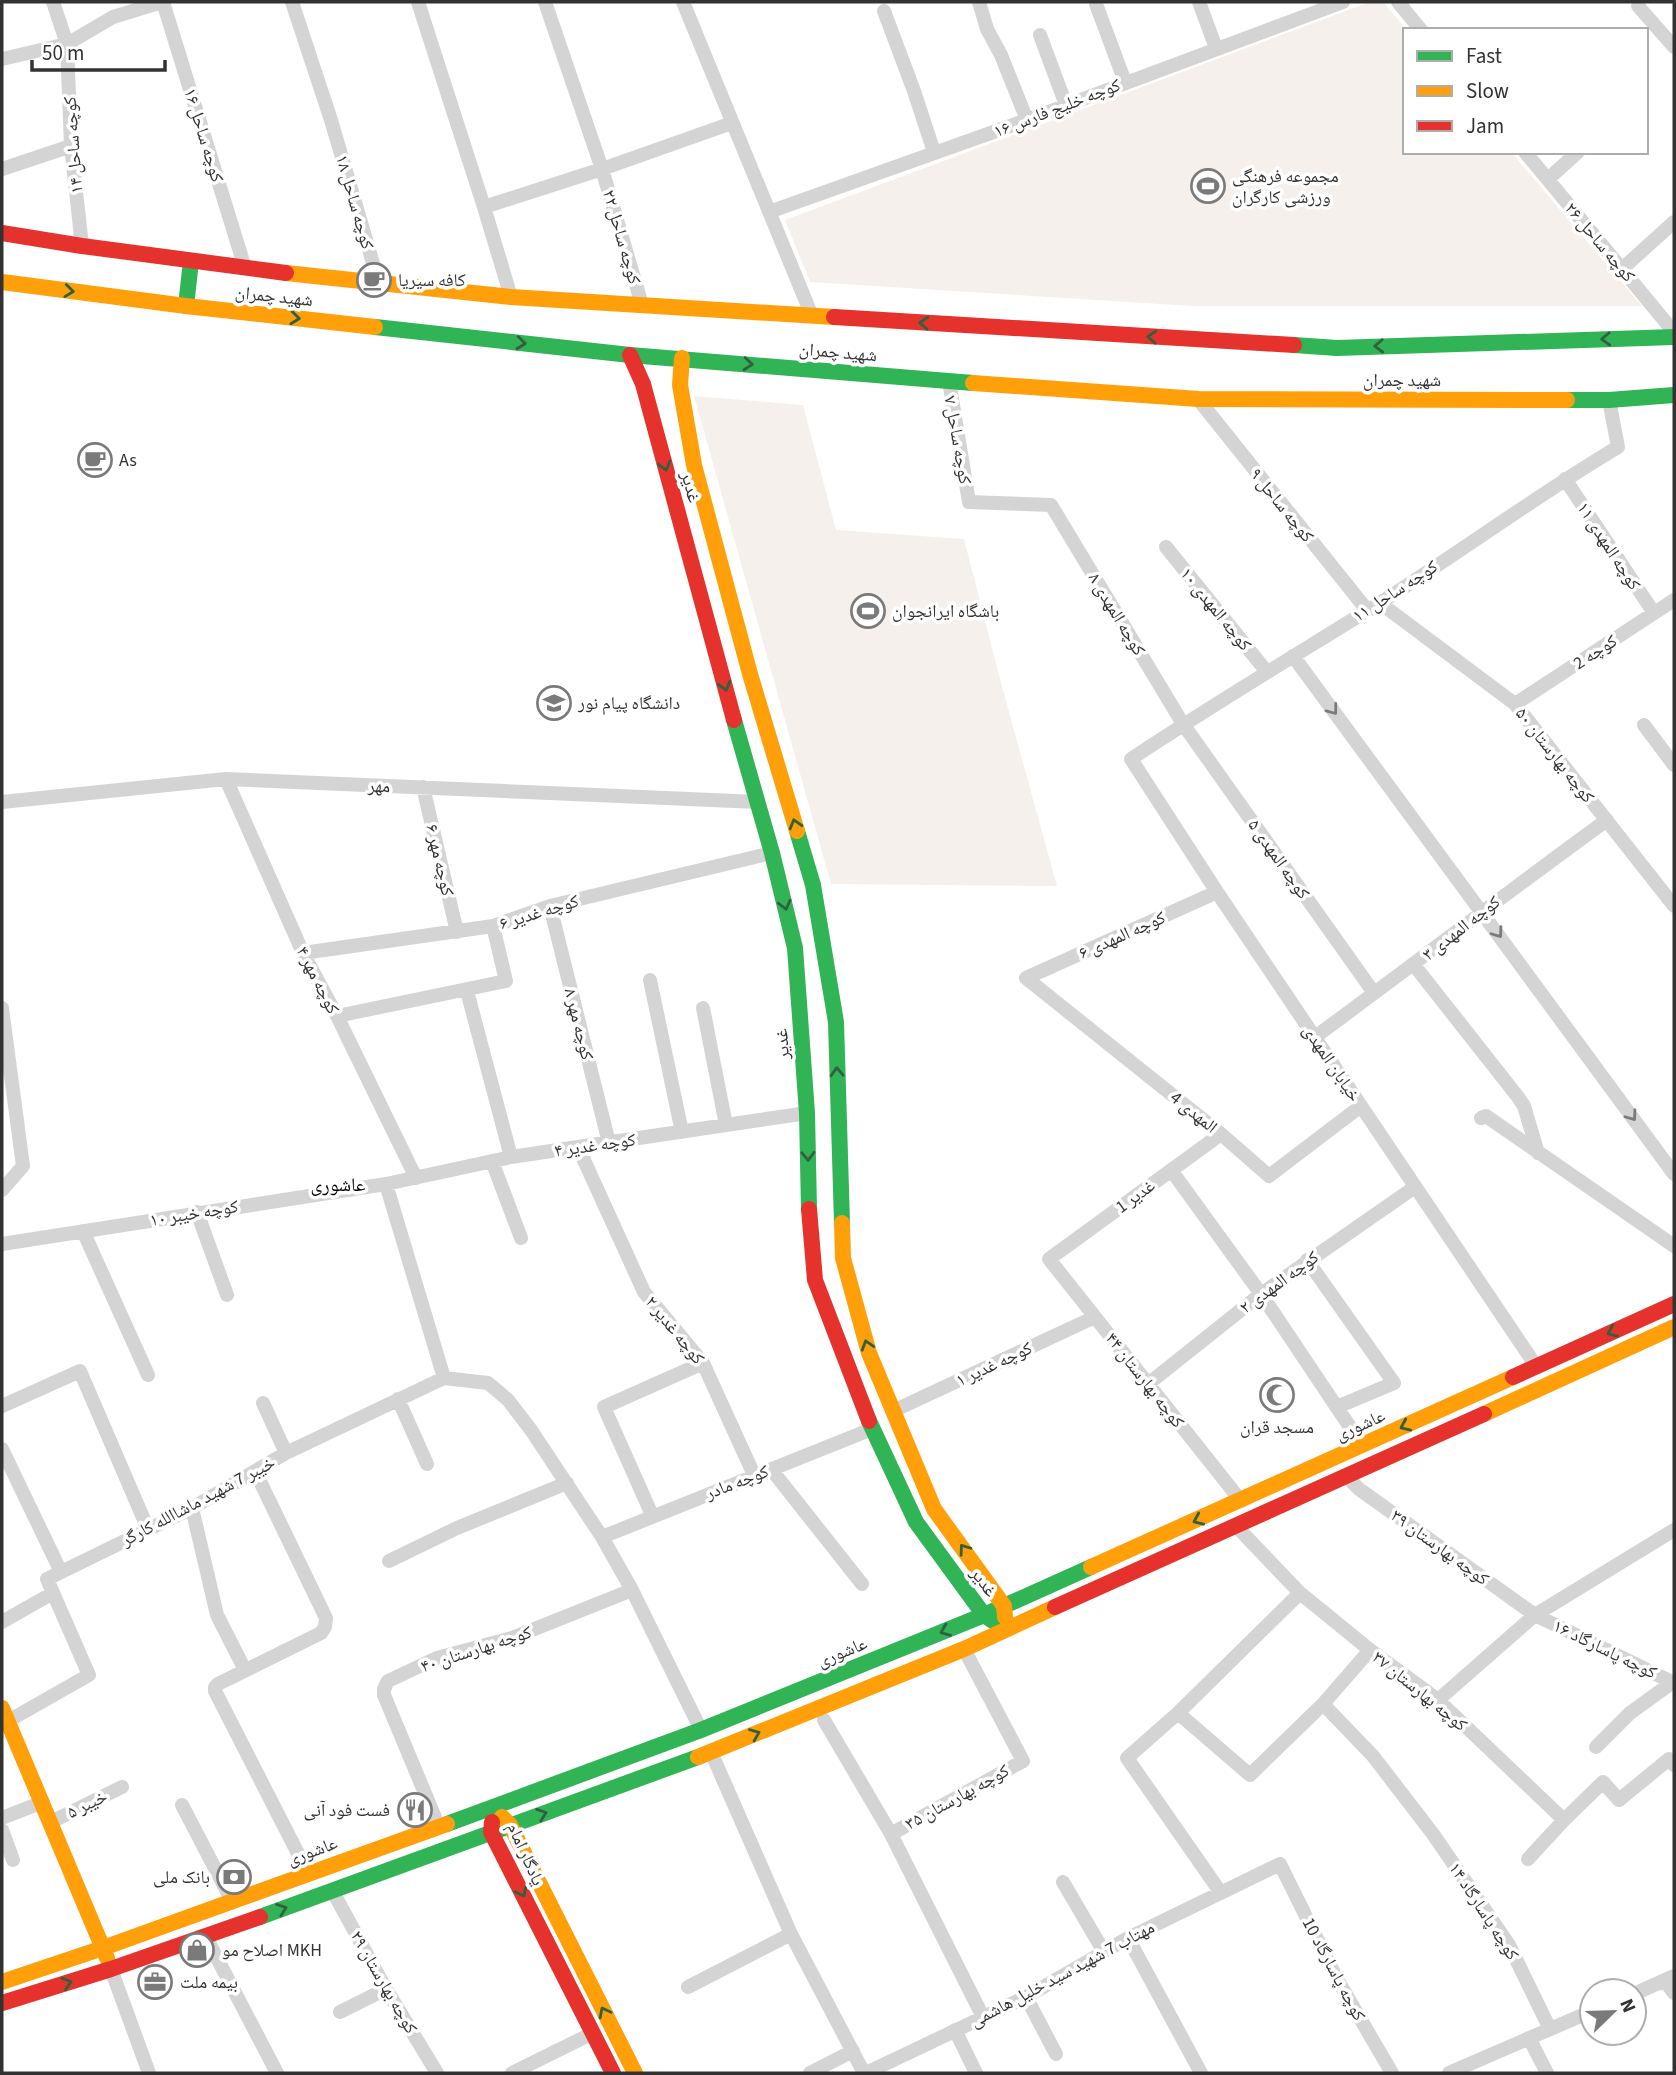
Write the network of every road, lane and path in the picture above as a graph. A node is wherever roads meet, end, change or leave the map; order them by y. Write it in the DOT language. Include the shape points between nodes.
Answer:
graph roads {
  1 [pos="53,2"];
  2 [pos="162,2"];
  3 [pos="292,2"];
  4 [pos="418,2"];
  5 [pos="545,2"];
  6 [pos="683,2"];
  7 [pos="979,2"];
  8 [pos="1199,2"];
  9 [pos="1343,2"];
  10 [pos="1398,2"];
  11 [pos="1096,4"];
  12 [pos="1637,6"];
  13 [pos="884,11"];
  14 [pos="1419,28"];
  15 [pos="1040,36"];
  16 [pos="67,44"];
  17 [pos="1674,47"];
  18 [pos="1216,48"];
  19 [pos="2,59"];
  20 [pos="1125,82"];
  21 [pos="1066,105"];
  22 [pos="1027,120"];
  23 [pos="732,124"];
  24 [pos="71,146"];
  25 [pos="934,152"];
  26 [pos="1527,154"];
  27 [pos="1576,154"];
  28 [pos="2,169"];
  29 [pos="602,169"];
  30 [pos="1548,179"];
  31 [pos="484,207"];
  32 [pos="769,212"];
  33 [pos="1674,222"];
  34 [pos="2,233"];
  35 [pos="82,246"];
  36 [pos="191,261"];
  37 [pos="245,268"];
  38 [pos="1623,268"];
  39 [pos="2,282"];
  40 [pos="379,284"];
  41 [pos="511,297"];
  42 [pos="642,305"];
  43 [pos="186,306"];
  44 [pos="811,316"];
  45 [pos="1674,332"];
  46 [pos="1674,337"];
  47 [pos="630,355"];
  48 [pos="682,358"];
  49 [pos="948,381"];
  50 [pos="1674,395"];
  51 [pos="1198,399"];
  52 [pos="1609,400"];
  53 [pos="685,416"];
  54 [pos="653,422"];
  55 [pos="1565,479"];
  56 [pos="1051,505"];
  57 [pos="1166,547"];
  58 [pos="1674,600"];
  59 [pos="1373,606"];
  60 [pos="1654,613"];
  61 [pos="1293,656"];
  62 [pos="1267,672"];
  63 [pos="1515,704"];
  64 [pos="1183,724"];
  65 [pos="1644,725"];
  66 [pos="1131,759"];
  67 [pos="1674,765"];
  68 [pos="226,779"];
  69 [pos="423,788"];
  70 [pos="2,802"];
  71 [pos="758,802"];
  72 [pos="1607,820"];
  73 [pos="772,853"];
  74 [pos="1217,892"];
  75 [pos="1674,905"];
  76 [pos="550,906"];
  77 [pos="1482,911"];
  78 [pos="493,926"];
  79 [pos="457,932"];
  80 [pos="303,953"];
  81 [pos="1414,965"];
  82 [pos="1026,978"];
  83 [pos="649,979"];
  84 [pos="467,990"];
  85 [pos="1374,993"];
  86 [pos="2,1008"];
  87 [pos="703,1008"];
  88 [pos="337,1016"];
  89 [pos="1315,1037"];
  90 [pos="1361,1106"];
  91 [pos="807,1113"];
  92 [pos="1481,1118"];
  93 [pos="726,1125"];
  94 [pos="682,1132"];
  95 [pos="1221,1134"];
  96 [pos="609,1143"];
  97 [pos="578,1147"];
  98 [pos="1538,1153"];
  99 [pos="511,1157"];
  100 [pos="492,1161"];
  101 [pos="1171,1170"];
  102 [pos="1674,1174"];
  103 [pos="416,1178"];
  104 [pos="386,1184"];
  105 [pos="1415,1187"];
  106 [pos="2,1190"];
  107 [pos="197,1212"];
  108 [pos="83,1231"];
  109 [pos="521,1238"];
  110 [pos="2,1244"];
  111 [pos="1674,1246"];
  112 [pos="1049,1259"];
  113 [pos="1307,1260"];
  114 [pos="1261,1294"];
  115 [pos="227,1295"];
  116 [pos="1674,1304"];
  117 [pos="1095,1317"];
  118 [pos="1674,1326"];
  119 [pos="704,1363"];
  120 [pos="1536,1366"];
  121 [pos="148,1375"];
  122 [pos="444,1378"];
  123 [pos="1148,1384"];
  124 [pos="398,1399"];
  125 [pos="263,1403"];
  126 [pos="2,1406"];
  127 [pos="1337,1407"];
  128 [pos="893,1411"];
  129 [pos="872,1429"];
  130 [pos="1362,1445"];
  131 [pos="2,1449"];
  132 [pos="286,1453"];
  133 [pos="427,1464"];
  134 [pos="771,1469"];
  135 [pos="255,1471"];
  136 [pos="754,1475"];
  137 [pos="1347,1477"];
  138 [pos="567,1483"];
  139 [pos="1241,1501"];
  140 [pos="192,1508"];
  141 [pos="934,1509"];
  142 [pos="652,1515"];
  143 [pos="916,1522"];
  144 [pos="1236,1526"];
  145 [pos="148,1529"];
  146 [pos="1674,1530"];
  147 [pos="602,1537"];
  148 [pos="389,1561"];
  149 [pos="61,1572"];
  150 [pos="862,1584"];
  151 [pos="632,1590"];
  152 [pos="53,1593"];
  153 [pos="1300,1593"];
  154 [pos="1004,1606"];
  155 [pos="984,1615"];
  156 [pos="1535,1615"];
  157 [pos="2,1622"];
  158 [pos="1005,1629"];
  159 [pos="964,1649"];
  160 [pos="1370,1650"];
  161 [pos="245,1670"];
  162 [pos="1674,1683"];
  163 [pos="1438,1700"];
  164 [pos="1324,1703"];
  165 [pos="1178,1713"];
  166 [pos="824,1720"];
  167 [pos="6,1725"];
  168 [pos="701,1730"];
  169 [pos="1596,1747"];
  170 [pos="711,1752"];
  171 [pos="1674,1765"];
  172 [pos="122,1787"];
  173 [pos="43,1802"];
  174 [pos="182,1805"];
  175 [pos="492,1807"];
  176 [pos="2,1818"];
  177 [pos="1564,1819"];
  178 [pos="51,1822"];
  179 [pos="510,1825"];
  180 [pos="439,1827"];
  181 [pos="2,1830"];
  182 [pos="491,1832"];
  183 [pos="891,1834"];
  184 [pos="1528,1859"];
  185 [pos="13,1860"];
  186 [pos="528,1860"];
  187 [pos="1280,1864"];
  188 [pos="510,1868"];
  189 [pos="308,1873"];
  190 [pos="1063,1882"];
  191 [pos="332,1890"];
  192 [pos="1221,1893"];
  193 [pos="232,1901"];
  194 [pos="791,1934"];
  195 [pos="206,1937"];
  196 [pos="1128,1938"];
  197 [pos="100,1940"];
  198 [pos="1104,1952"];
  199 [pos="111,1969"];
  200 [pos="1670,1978"];
  201 [pos="2,1982"];
  202 [pos="688,1987"];
  203 [pos="1648,1988"];
  204 [pos="386,1989"];
  205 [pos="1674,1993"];
  206 [pos="1026,1997"];
  207 [pos="2,2003"];
  208 [pos="340,2012"];
  209 [pos="983,2017"];
  210 [pos="1578,2017"];
  211 [pos="1550,2029"];
  212 [pos="955,2030"];
  213 [pos="593,2033"];
  214 [pos="1528,2038"];
  215 [pos="853,2051"];
  216 [pos="1056,2054"];
  217 [pos="149,2073"];
  218 [pos="277,2073"];
  219 [pos="438,2073"];
  220 [pos="512,2073"];
  221 [pos="614,2073"];
  222 [pos="635,2073"];
  223 [pos="810,2073"];
  224 [pos="865,2073"];
  225 [pos="976,2073"];
  226 [pos="1201,2073"];
  227 [pos="1392,2073"];
  228 [pos="1449,2073"];
  229 [pos="1547,2073"];
  1 -- 16 [label="street, کوچه ساحل ۱۴"];
  2 -- 16 [label="street" via="113,17"];
  2 -- 37 [label="street, کوچه ساحل ۱۶"];
  3 -- 40 [label="street, کوچه ساحل ۱۸"];
  4 -- 31 [label="street"];
  5 -- 29 [label="street, کوچه ساحل ۲۲"];
  6 -- 23 [label="street"];
  7 -- 22 [label="street"];
  8 -- 18 [label="street"];
  9 -- 18 [label="street, کوچه خلیج فارس ۱۶"];
  10 -- 14 [label="street"];
  11 -- 20 [label="street"];
  12 -- 17 [label="street"];
  13 -- 25 [label="street"];
  15 -- 21 [label="street"];
  16 -- 19 [label="street"];
  16 -- 24 [label="street, کوچه ساحل ۱۴"];
  18 -- 20 [label="street, کوچه خلیج فارس ۱۶"];
  20 -- 21 [label="street, کوچه خلیج فارس ۱۶"];
  21 -- 22 [label="street, کوچه خلیج فارس ۱۶"];
  22 -- 25 [label="street, کوچه خلیج فارس ۱۶"];
  23 -- 29 [label="street"];
  23 -- 32 [label="street"];
  24 -- 28 [label="street"];
  24 -- 35 [label="street, کوچه ساحل ۱۴"];
  25 -- 32 [label="street, کوچه خلیج فارس ۱۶"];
  26 -- 30 [label="street, کوچه ساحل ۲۶"];
  27 -- 30 [label="street"];
  29 -- 31 [label="street"];
  29 -- 42 [label="street, کوچه ساحل ۲۲"];
  30 -- 38 [label="street, کوچه ساحل ۲۶"];
  31 -- 41 [label="street"];
  32 -- 44 [label="street"];
  33 -- 38 [label="street"];
  34 -- 35 [label="street, شهید چمران"];
  35 -- 36 [label="street, شهید چمران"];
  36 -- 37 [label="street, شهید چمران"];
  36 -- 43 [label="street"];
  37 -- 40 [label="street, شهید چمران"];
  38 -- 45 [label="street, کوچه ساحل ۲۶"];
  39 -- 43 [label="street, شهید چمران, one-way"];
  40 -- 41 [label="street, شهید چمران"];
  41 -- 42 [label="street, شهید چمران"];
  42 -- 44 [label="street, شهید چمران"];
  43 -- 47 [label="street, شهید چمران, one-way"];
  46 -- 44 [label="street, شهید چمران, one-way" via="1336,348"];
  47 -- 48 [label="street, شهید چمران"];
  47 -- 54 [label="street, غدیر"];
  48 -- 49 [label="street, شهید چمران, one-way"];
  48 -- 53 [label="street, غدیر"];
  49 -- 51 [label="street, شهید چمران"];
  49 -- 56 [label="street, کوچه ساحل ۷" via="969,502"];
  50 -- 52 [label="street, شهید چمران"];
  51 -- 52 [label="street, شهید چمران"];
  51 -- 59 [label="street, کوچه ساحل ۹"];
  52 -- 55 [label="street, کوچه ساحل ۱۱" via="1618,447"];
  53 -- 54 [label="street" via="669,411"];
  128 -- 53 [label="street, غدیر, one-way" via="869,1353 843,1258 836,1022 813,885 750,674"];
  54 -- 71 [label="street, غدیر, one-way"];
  55 -- 59 [label="street, کوچه ساحل ۱۱"];
  55 -- 60 [label="street, کوچه المهدی ۱۱"];
  56 -- 64 [label="street, کوچه المهدی ۸"];
  57 -- 62 [label="street, کوچه المهدی ۱۰"];
  58 -- 60 [label="street, کوچه 2"];
  59 -- 61 [label="street, کوچه ساحل ۱۱"];
  59 -- 63 [label="street, کوچه بهارستان ۵۰"];
  60 -- 63 [label="street, کوچه 2"];
  61 -- 62 [label="street, کوچه ساحل ۱۱"];
  61 -- 77 [label="street, one-way"];
  62 -- 64 [label="street, کوچه ساحل ۱۱"];
  63 -- 72 [label="street, کوچه بهارستان ۵۰"];
  64 -- 66 [label="street, کوچه ساحل ۱۱"];
  64 -- 85 [label="street, کوچه المهدی ۵"];
  65 -- 67 [label="street"];
  66 -- 74 [label="street, خیابان المهدی"];
  68 -- 69 [label="street, مهر"];
  68 -- 70 [label="street, مهر"];
  68 -- 80 [label="street, کوچه مهر ۴"];
  69 -- 71 [label="street, مهر"];
  69 -- 79 [label="street, کوچه مهر ۶"];
  71 -- 73 [label="street, غدیر"];
  72 -- 75 [label="street, کوچه بهارستان ۵۰"];
  72 -- 77 [label="street, کوچه المهدی ۳"];
  73 -- 76 [label="street, کوچه غدیر ۶"];
  73 -- 91 [label="street, غدیر, one-way" via="795,948"];
  74 -- 82 [label="street, کوچه المهدی ۶"];
  74 -- 89 [label="street, خیابان المهدی"];
  76 -- 78 [label="street, کوچه غدیر ۶"];
  76 -- 96 [label="street, کوچه مهر ۸"];
  77 -- 81 [label="street, کوچه المهدی ۳"];
  77 -- 102 [label="street, one-way"];
  78 -- 79 [label="street, کوچه غدیر ۶"];
  78 -- 84 [label="street" via="506,982"];
  79 -- 80 [label="street, کوچه غدیر ۶"];
  80 -- 88 [label="street, کوچه مهر ۴"];
  81 -- 85 [label="street, کوچه المهدی ۳"];
  81 -- 98 [label="street" via="1524,1106"];
  82 -- 95 [label="street, المهدی 4"];
  83 -- 94 [label="street"];
  84 -- 88 [label="street"];
  84 -- 99 [label="street"];
  85 -- 89 [label="street, کوچه المهدی ۳"];
  86 -- 106 [label="street" via="23,1166"];
  87 -- 93 [label="street"];
  88 -- 103 [label="street, کوچه مهر ۴"];
  89 -- 90 [label="street, خیابان المهدی"];
  90 -- 95 [label="street, المهدی 4" via="1269,1176"];
  90 -- 105 [label="street, خیابان المهدی"];
  91 -- 93 [label="street, کوچه غدیر ۴"];
  91 -- 129 [label="street, غدیر, one-way" via="815,1280"];
  92 -- 98 [label="street" via="1486,1116"];
  93 -- 94 [label="street, کوچه غدیر ۴"];
  94 -- 96 [label="street, کوچه غدیر ۴"];
  95 -- 101 [label="street, غدیر 1"];
  96 -- 97 [label="street, کوچه غدیر ۴"];
  97 -- 99 [label="street, کوچه غدیر ۴"];
  97 -- 119 [label="street, کوچه غدیر ۲" via="644,1292"];
  98 -- 111 [label="street"];
  99 -- 100 [label="street, کوچه غدیر ۴"];
  100 -- 103 [label="street, کوچه غدیر ۴"];
  100 -- 109 [label="street"];
  101 -- 112 [label="street, غدیر 1"];
  101 -- 114 [label="street"];
  103 -- 104 [label="street, کوچه غدیر ۴"];
  104 -- 107 [label="street, کوچه خیبر ۱۰"];
  104 -- 122 [label="street"];
  105 -- 113 [label="street, کوچه المهدی ۲"];
  105 -- 120 [label="street, خیابان المهدی"];
  107 -- 108 [label="street, کوچه خیبر ۱۰"];
  107 -- 115 [label="street"];
  108 -- 110 [label="street, کوچه خیبر ۱۰"];
  108 -- 121 [label="street"];
  112 -- 117 [label="street, کوچه بهارستان ۴۴"];
  113 -- 114 [label="street, کوچه المهدی ۲"];
  113 -- 127 [label="street" via="1394,1383"];
  114 -- 123 [label="street, کوچه المهدی ۲"];
  114 -- 127 [label="street"];
  116 -- 120 [label="street, عاشوری, one-way"];
  117 -- 123 [label="street, کوچه بهارستان ۴۴"];
  117 -- 128 [label="street, کوچه غدیر ۱"];
  118 -- 137 [label="street"];
  119 -- 136 [label="street, کوچه غدیر ۲"];
  119 -- 142 [label="street" via="604,1407"];
  120 -- 130 [label="street, عاشوری, one-way"];
  122 -- 124 [label="street, خیبر 7 شهید ماشاالله کارگر"];
  122 -- 138 [label="street" via="491,1385 508,1400"];
  123 -- 139 [label="street, کوچه بهارستان ۴۴"];
  124 -- 132 [label="street, خیبر 7 شهید ماشاالله کارگر"];
  124 -- 133 [label="street"];
  125 -- 132 [label="street"];
  126 -- 145 [label="street" via="80,1371"];
  127 -- 130 [label="street"];
  128 -- 141 [label="street, غدیر"];
  129 -- 134 [label="street, کوچه مادر"];
  129 -- 143 [label="street, غدیر"];
  130 -- 139 [label="street, عاشوری"];
  131 -- 149 [label="street"];
  132 -- 135 [label="street, خیبر 7 شهید ماشاالله کارگر"];
  134 -- 136 [label="street, کوچه مادر"];
  134 -- 150 [label="street"];
  135 -- 140 [label="street, خیبر 7 شهید ماشاالله کارگر"];
  135 -- 161 [label="street" via="326,1618 321,1633"];
  136 -- 142 [label="street, کوچه مادر"];
  137 -- 144 [label="street"];
  137 -- 156 [label="street, کوچه بهارستان ۳۹"];
  138 -- 147 [label="street"];
  138 -- 148 [label="street"];
  139 -- 154 [label="street, عاشوری, one-way"];
  140 -- 145 [label="street, خیبر 7 شهید ماشاالله کارگر"];
  140 -- 161 [label="street" via="217,1615"];
  141 -- 143 [label="street" via="931,1516"];
  154 -- 141 [label="street, غدیر, one-way"];
  142 -- 147 [label="street, کوچه مادر"];
  143 -- 155 [label="street, غدیر"];
  144 -- 153 [label="street, کوچه بهارستان ۳۷"];
  144 -- 158 [label="street"];
  145 -- 149 [label="street, خیبر 7 شهید ماشاالله کارگر"];
  146 -- 156 [label="street"];
  147 -- 151 [label="street"];
  149 -- 152 [label="street" via="47,1579"];
  151 -- 168 [label="street"];
  151 -- 180 [label="street, کوچه بهارستان ۴۰" via="512,1638 437,1658 388,1681 384,1695"];
  152 -- 157 [label="street"];
  152 -- 167 [label="street" via="89,1675"];
  153 -- 160 [label="street, کوچه بهارستان ۳۷"];
  153 -- 165 [label="street"];
  154 -- 155 [label="street, عاشوری"];
  154 -- 158 [label="street, غدیر"];
  155 -- 158 [label="street, غدیر"];
  155 -- 168 [label="street, عاشوری, one-way"];
  156 -- 162 [label="street, کوچه پاسارگاد ۱۶"];
  156 -- 163 [label="street"];
  158 -- 159 [label="street"];
  170 -- 159 [label="street, one-way"];
  159 -- 183 [label="street, کوچه بهارستان ۳۵" via="1023,1761"];
  160 -- 163 [label="street, کوچه بهارستان ۳۷"];
  160 -- 164 [label="street"];
  161 -- 189 [label="street" via="218,1684 215,1691"];
  162 -- 169 [label="street" via="1630,1713"];
  163 -- 177 [label="street, کوچه بهارستان ۳۷"];
  164 -- 165 [label="street" via="1250,1775"];
  164 -- 211 [label="street, کوچه پاسارگاد ۱۴" via="1373,1756 1433,1834 1509,1945"];
  165 -- 192 [label="street" via="1127,1758"];
  166 -- 183 [label="street"];
  167 -- 173 [label="street"];
  168 -- 175 [label="street, عاشوری"];
  179 -- 170 [label="street, one-way"];
  170 -- 194 [label="street"];
  171 -- 177 [label="street" via="1669,1759 1619,1800 1603,1782"];
  172 -- 178 [label="street, خیبر ۵"];
  173 -- 176 [label="street"];
  173 -- 178 [label="street"];
  174 -- 193 [label="street"];
  175 -- 179 [label="street, یادگار امام"];
  175 -- 180 [label="street, عاشوری"];
  175 -- 182 [label="street, یادگار امام"];
  177 -- 184 [label="street"];
  178 -- 197 [label="street"];
  179 -- 182 [label="street"];
  179 -- 186 [label="street, یادگار امام"];
  180 -- 189 [label="street, عاشوری"];
  181 -- 185 [label="street"];
  182 -- 188 [label="street, یادگار امام"];
  182 -- 191 [label="street"];
  183 -- 209 [label="street"];
  186 -- 188 [label="street" via="520,1859"];
  222 -- 186 [label="street, یادگار امام, one-way"];
  187 -- 192 [label="street, مهتاب 7 شهید سید خلیل هاشمی"];
  187 -- 227 [label="street, کوچه پاسارگاد 10" via="1337,1979"];
  188 -- 213 [label="street, یادگار امام, one-way"];
  189 -- 193 [label="street, عاشوری"];
  190 -- 198 [label="street"];
  195 -- 191 [label="street, one-way"];
  191 -- 204 [label="street, کوچه بهارستان ۲۹"];
  192 -- 196 [label="street, مهتاب 7 شهید سید خلیل هاشمی"];
  193 -- 197 [label="street, عاشوری"];
  194 -- 202 [label="street"];
  194 -- 215 [label="street"];
  195 -- 199 [label="street"];
  195 -- 218 [label="street"];
  196 -- 198 [label="street, مهتاب 7 شهید سید خلیل هاشمی"];
  196 -- 226 [label="street"];
  197 -- 199 [label="street"];
  197 -- 201 [label="street, عاشوری"];
  198 -- 206 [label="street, مهتاب 7 شهید سید خلیل هاشمی"];
  207 -- 199 [label="street, one-way"];
  199 -- 217 [label="street"];
  200 -- 203 [label="street"];
  200 -- 205 [label="street"];
  204 -- 208 [label="street"];
  204 -- 219 [label="street, کوچه بهارستان ۲۹"];
  206 -- 209 [label="street, مهتاب 7 شهید سید خلیل هاشمی"];
  206 -- 216 [label="street"];
  209 -- 212 [label="street, مهتاب 7 شهید سید خلیل هاشمی"];
  210 -- 211 [label="street"];
  211 -- 214 [label="street"];
  212 -- 224 [label="street, مهتاب 7 شهید سید خلیل هاشمی"];
  212 -- 225 [label="street"];
  213 -- 220 [label="street"];
  213 -- 221 [label="street, یادگار امام"];
  214 -- 228 [label="street"];
  214 -- 229 [label="street"];
  215 -- 223 [label="street"];
  215 -- 224 [label="street"];
}
